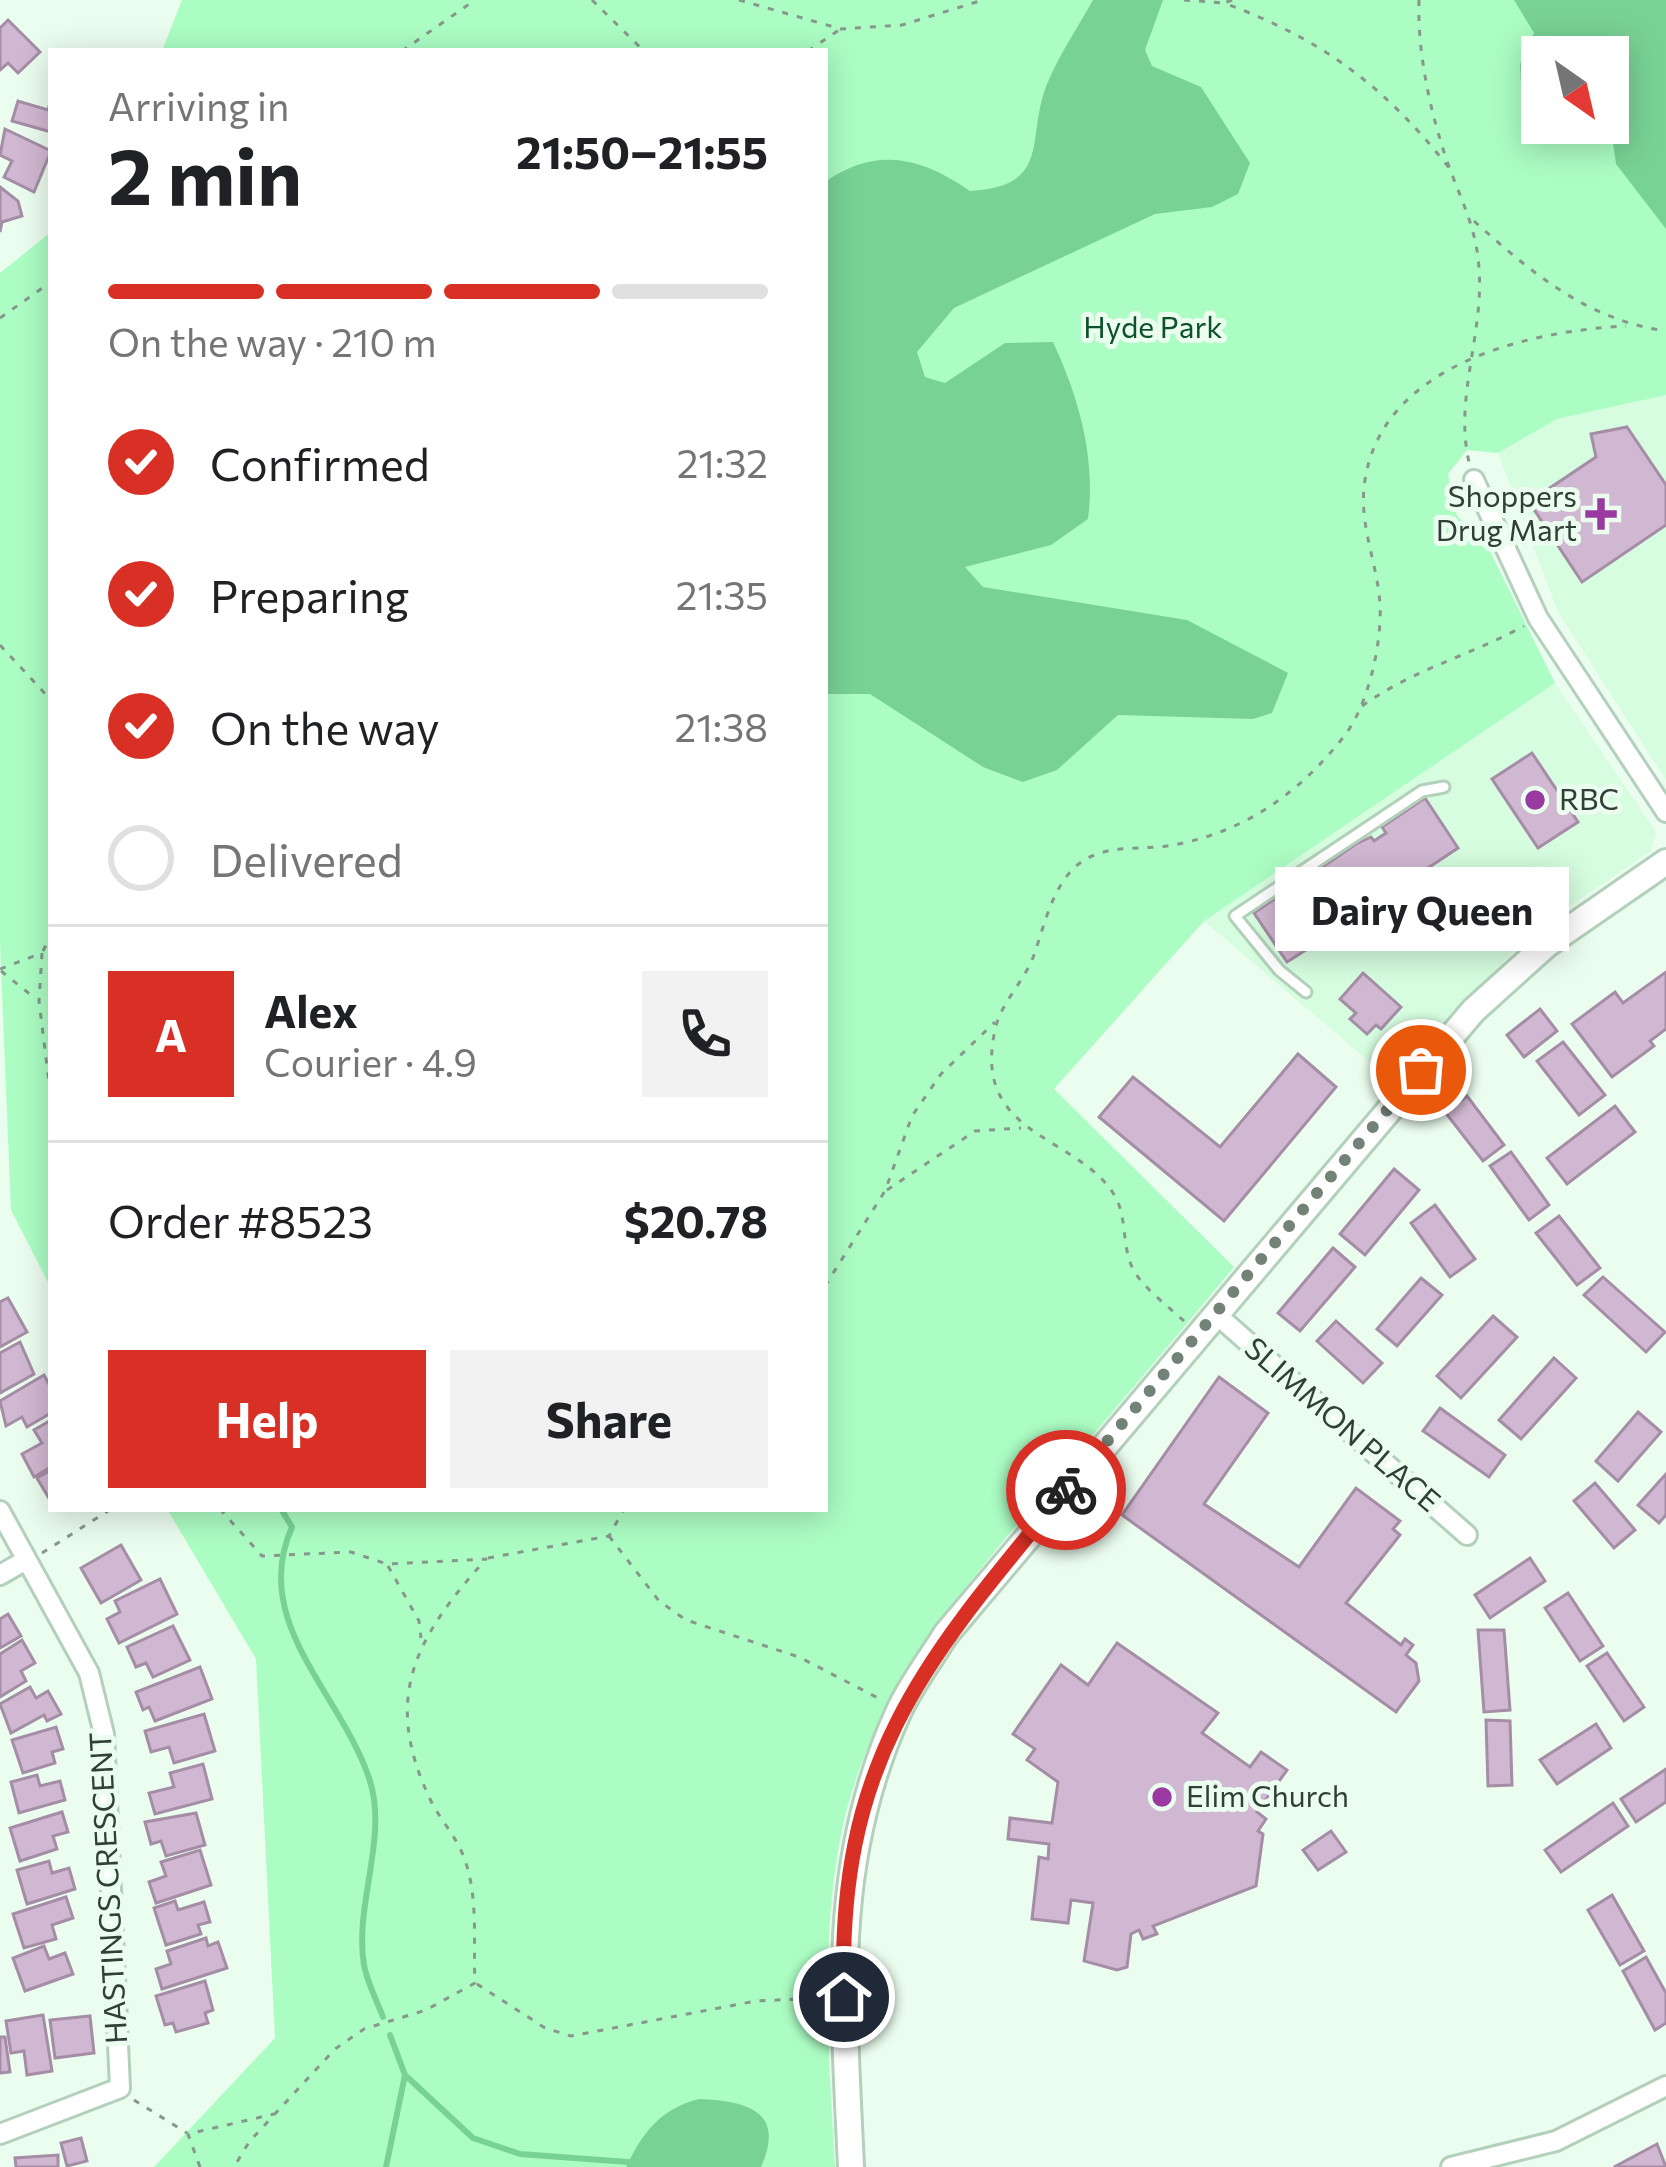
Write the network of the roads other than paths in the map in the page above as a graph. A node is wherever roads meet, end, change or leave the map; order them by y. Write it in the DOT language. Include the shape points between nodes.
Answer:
graph roads {
  1 [pos="1474,480"];
  2 [pos="1444,788"];
  3 [pos="1666,812"];
  4 [pos="1666,862"];
  5 [pos="1306,992"];
  6 [pos="1217,1315"];
  7 [pos="0,1511"];
  8 [pos="1467,1535"];
  9 [pos="34,1556"];
  10 [pos="0,1574"];
  11 [pos="1666,2086"];
  12 [pos="0,2134"];
  13 [pos="851,2167"];
  14 [pos="1451,2167"];
  1 -- 3 [label="street" via="1538,618"];
  2 -- 5 [label="lane" via="1422,791 1235,916"];
  4 -- 6 [label="street" via="1546,945 1473,1011"];
  6 -- 8 [label="street, SLIMMON PLACE"];
  6 -- 13 [label="street" via="946,1634 899,1710 852,1851 842,1941"];
  7 -- 9 [label="street, HASTINGS CRESCENT"];
  9 -- 10 [label="street"];
  9 -- 12 [label="street, HASTINGS CRESCENT" via="89,1673 104,1734 120,2087"];
  11 -- 14 [label="street" via="1556,2141"];
}
